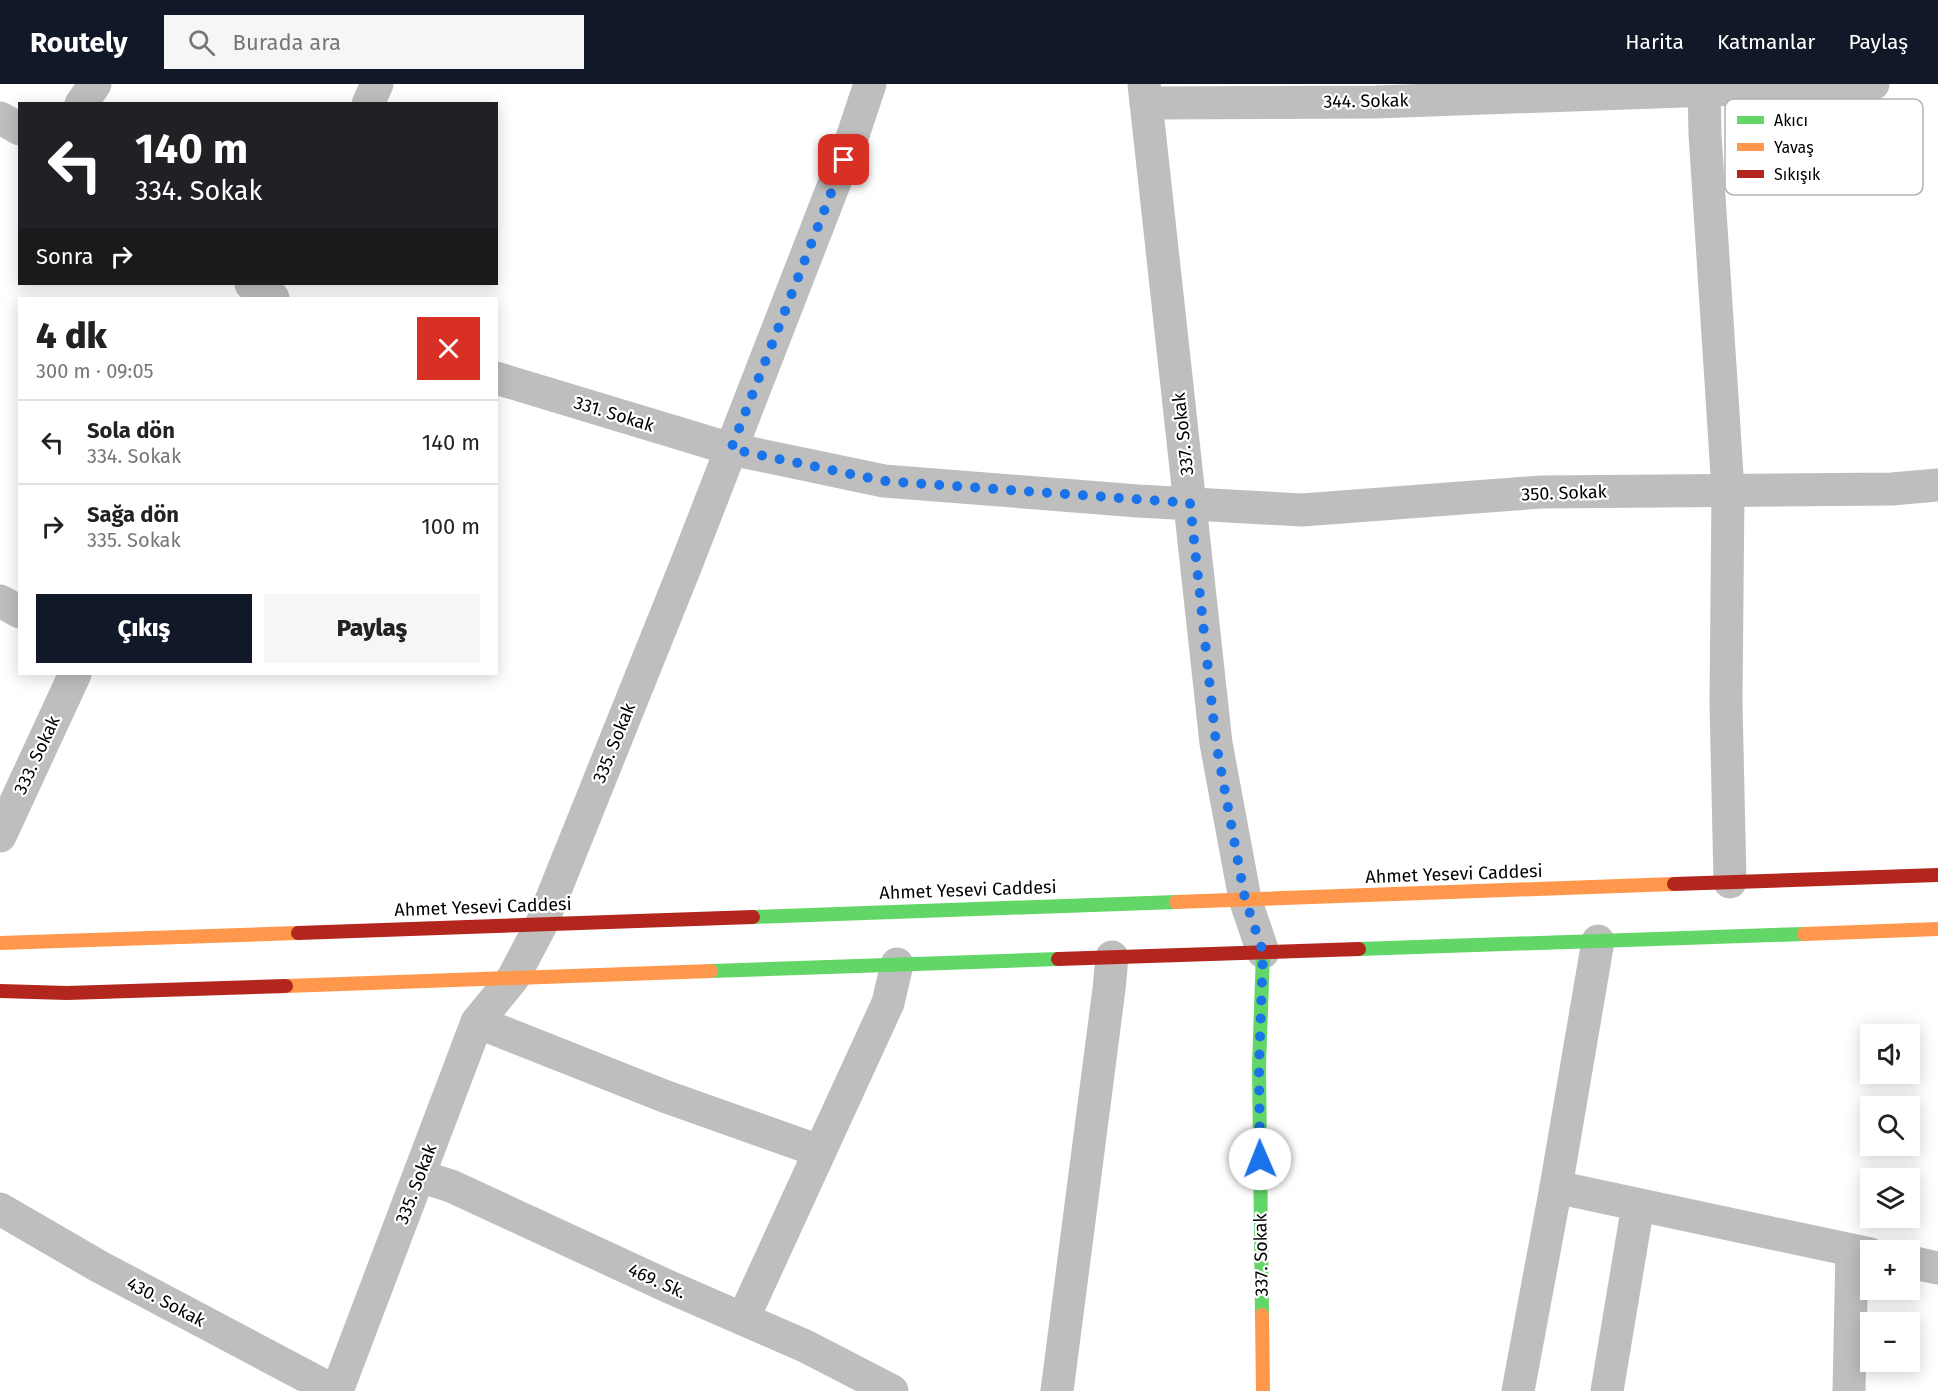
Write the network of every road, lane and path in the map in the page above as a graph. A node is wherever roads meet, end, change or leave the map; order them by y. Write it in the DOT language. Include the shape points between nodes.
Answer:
graph roads {
  1 [pos="95,84"];
  2 [pos="377,84"];
  3 [pos="870,84"];
  4 [pos="1874,84"];
  5 [pos="1704,90"];
  6 [pos="1145,94"];
  7 [pos="82,102"];
  8 [pos="369,102"];
  9 [pos="253,285"];
  10 [pos="271,297"];
  11 [pos="498,379"];
  12 [pos="731,449"];
  13 [pos="1938,485"];
  14 [pos="1728,490"];
  15 [pos="1190,503"];
  16 [pos="0,601"];
  17 [pos="18,611"];
  18 [pos="75,675"];
  19 [pos="0,836"];
  20 [pos="1938,875"];
  21 [pos="1730,882"];
  22 [pos="1245,899"];
  23 [pos="542,923"];
  24 [pos="1938,929"];
  25 [pos="1598,941"];
  26 [pos="0,943"];
  27 [pos="1263,952"];
  28 [pos="1112,957"];
  29 [pos="897,964"];
  30 [pos="513,978"];
  31 [pos="0,991"];
  32 [pos="477,1022"];
  33 [pos="819,1151"];
  34 [pos="418,1176"];
  35 [pos="1556,1187"];
  36 [pos="1638,1205"];
  37 [pos="0,1209"];
  38 [pos="1860,1252"];
  39 [pos="1860,1264"];
  40 [pos="1920,1264"];
  41 [pos="1938,1268"];
  42 [pos="743,1319"];
  43 [pos="877,1387"];
  44 [pos="336,1391"];
  45 [pos="1057,1391"];
  46 [pos="1263,1391"];
  47 [pos="1518,1391"];
  48 [pos="1607,1391"];
  49 [pos="1849,1391"];
  1 -- 7 [label="street"];
  2 -- 8 [label="street"];
  3 -- 12 [label="street, 335. Sokak"];
  4 -- 5 [label="street, 344. Sokak"];
  5 -- 6 [label="street, 344. Sokak" via="1376,102"];
  5 -- 14 [label="street"];
  6 -- 15 [label="street, 337. Sokak"];
  9 -- 10 [label="street"];
  11 -- 12 [label="street, 331. Sokak"];
  12 -- 15 [label="street, 331. Sokak" via="884,481"];
  12 -- 23 [label="street, 335. Sokak"];
  13 -- 14 [label="street, 350. Sokak"];
  14 -- 15 [label="street, 350. Sokak" via="1541,492 1302,510"];
  14 -- 21 [label="street" via="1726,702"];
  15 -- 22 [label="street, 337. Sokak" via="1216,743"];
  16 -- 17 [label="street"];
  18 -- 19 [label="street, 333. Sokak"];
  20 -- 21 [label="street, Ahmet Yesevi Caddesi"];
  21 -- 22 [label="street, Ahmet Yesevi Caddesi"];
  22 -- 23 [label="street, Ahmet Yesevi Caddesi"];
  22 -- 27 [label="street, 337. Sokak"];
  23 -- 26 [label="street, Ahmet Yesevi Caddesi"];
  23 -- 30 [label="street, 335. Sokak"];
  24 -- 25 [label="street"];
  25 -- 27 [label="street"];
  25 -- 35 [label="street"];
  27 -- 28 [label="street"];
  27 -- 46 [label="street, 337. Sokak" via="1259,1066"];
  28 -- 29 [label="street"];
  28 -- 45 [label="street"];
  29 -- 30 [label="street"];
  29 -- 33 [label="street" via="888,1003"];
  30 -- 31 [label="street" via="67,993"];
  30 -- 32 [label="street, 335. Sokak"];
  32 -- 33 [label="street" via="664,1096"];
  32 -- 34 [label="street, 335. Sokak"];
  33 -- 42 [label="street"];
  34 -- 42 [label="street, 469. Sk." via="451,1186"];
  34 -- 44 [label="street, 335. Sokak"];
  35 -- 36 [label="street"];
  35 -- 47 [label="street"];
  36 -- 38 [label="street"];
  36 -- 48 [label="street"];
  37 -- 44 [label="street, 430. Sokak" via="100,1267"];
  39 -- 49 [label="street"];
  40 -- 41 [label="street"];
  42 -- 43 [label="street, 469. Sk." via="805,1346"];
}
